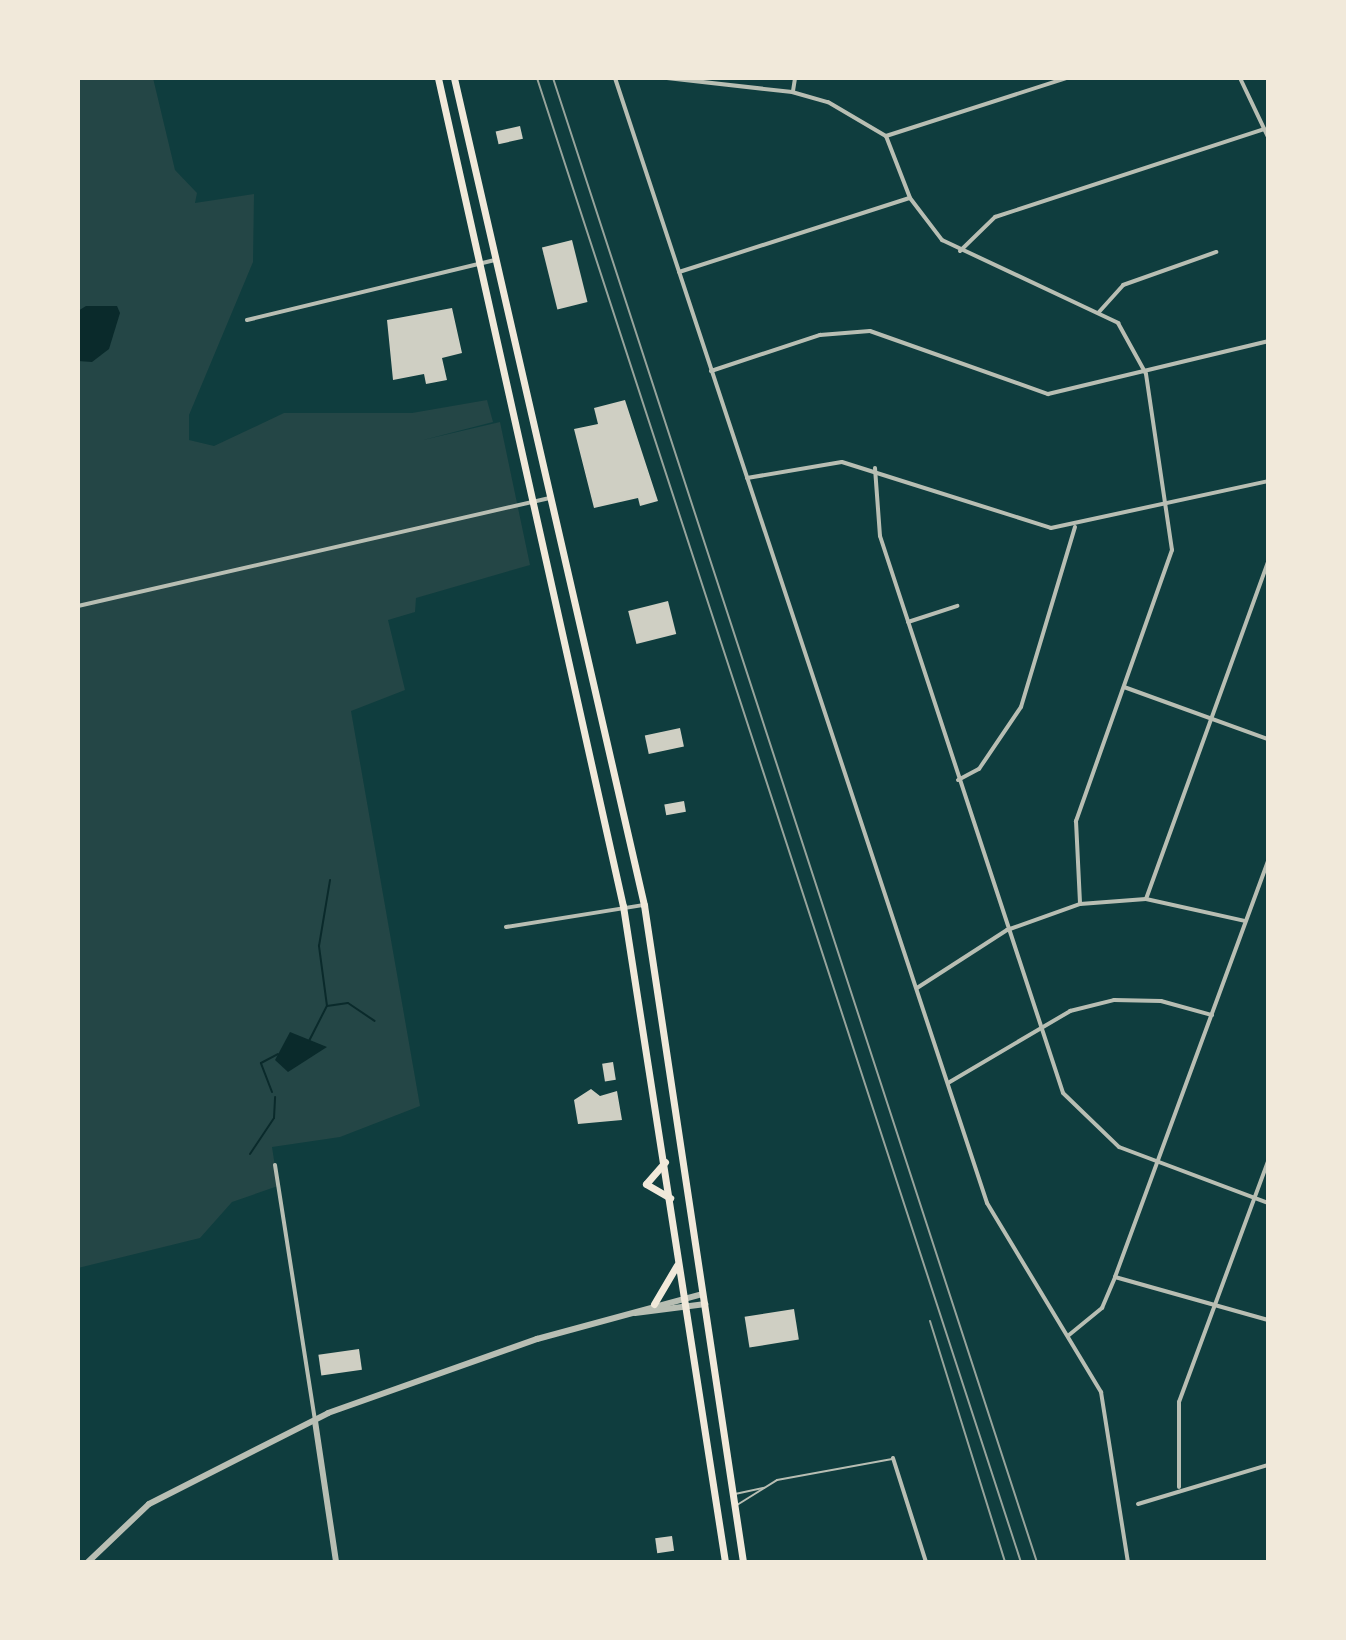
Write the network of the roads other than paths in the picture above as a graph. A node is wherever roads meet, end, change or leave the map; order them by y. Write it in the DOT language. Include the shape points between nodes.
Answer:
graph roads {
  1 [pos="438,78"];
  2 [pos="454,78"];
  3 [pos="615,78"];
  4 [pos="667,78"];
  5 [pos="795,78"];
  6 [pos="1067,78"];
  7 [pos="1240,78"];
  8 [pos="792,92"];
  9 [pos="1264,129"];
  10 [pos="886,136"];
  11 [pos="1268,137"];
  12 [pos="910,198"];
  13 [pos="960,251"];
  14 [pos="1216,252"];
  15 [pos="497,259"];
  16 [pos="482,263"];
  17 [pos="679,272"];
  18 [pos="1099,312"];
  19 [pos="247,320"];
  20 [pos="1268,341"];
  21 [pos="711,371"];
  22 [pos="1146,374"];
  23 [pos="525,381"];
  24 [pos="509,384"];
  25 [pos="875,468"];
  26 [pos="747,478"];
  27 [pos="1268,481"];
  28 [pos="553,497"];
  29 [pos="535,502"];
  30 [pos="1166,502"];
  31 [pos="1075,527"];
  32 [pos="1268,562"];
  33 [pos="78,606"];
  34 [pos="957,606"];
  35 [pos="908,622"];
  36 [pos="1124,687"];
  37 [pos="1211,718"];
  38 [pos="1268,739"];
  39 [pos="958,780"];
  40 [pos="1268,861"];
  41 [pos="1146,899"];
  42 [pos="1080,904"];
  43 [pos="644,905"];
  44 [pos="623,906"];
  45 [pos="1245,921"];
  46 [pos="506,927"];
  47 [pos="1007,930"];
  48 [pos="917,988"];
  49 [pos="1212,1015"];
  50 [pos="1039,1026"];
  51 [pos="948,1083"];
  52 [pos="665,1162"];
  53 [pos="1268,1162"];
  54 [pos="1160,1163"];
  55 [pos="275,1165"];
  56 [pos="670,1198"];
  57 [pos="1255,1198"];
  58 [pos="1268,1203"];
  59 [pos="678,1259"];
  60 [pos="1115,1277"];
  61 [pos="703,1294"];
  62 [pos="683,1297"];
  63 [pos="654,1304"];
  64 [pos="705,1304"];
  65 [pos="1214,1304"];
  66 [pos="685,1307"];
  67 [pos="635,1313"];
  68 [pos="1268,1320"];
  69 [pos="1069,1335"];
  70 [pos="315,1421"];
  71 [pos="893,1458"];
  72 [pos="1268,1465"];
  73 [pos="1179,1487"];
  74 [pos="765,1489"];
  75 [pos="729,1494"];
  76 [pos="1138,1504"];
  77 [pos="732,1506"];
  78 [pos="88,1562"];
  79 [pos="336,1562"];
  80 [pos="725,1562"];
  81 [pos="743,1562"];
  82 [pos="926,1562"];
  83 [pos="1128,1562"];
  1 -- 16 [label="main road"];
  2 -- 15 [label="main road"];
  3 -- 17 [label="street"];
  4 -- 8 [label="street"];
  5 -- 8 [label="street"];
  6 -- 10 [label="street"];
  7 -- 9 [label="street"];
  8 -- 10 [label="street" via="828,102"];
  9 -- 11 [label="street"];
  9 -- 13 [label="street" via="995,217"];
  10 -- 12 [label="street"];
  12 -- 13 [label="street" via="934,232"];
  12 -- 17 [label="street"];
  13 -- 18 [label="street"];
  14 -- 18 [label="street" via="1123,285"];
  15 -- 16 [label="street"];
  15 -- 23 [label="main road"];
  16 -- 19 [label="street"];
  16 -- 24 [label="main road"];
  17 -- 21 [label="street"];
  18 -- 22 [label="street" via="1130,336"];
  20 -- 22 [label="street"];
  21 -- 22 [label="street" via="844,330 888,335 1048,394"];
  21 -- 26 [label="street"];
  22 -- 30 [label="street"];
  23 -- 24 [label="main road"];
  23 -- 28 [label="main road"];
  24 -- 29 [label="main road"];
  25 -- 26 [label="street" via="807,463"];
  25 -- 31 [label="street" via="1025,524"];
  25 -- 35 [label="street" via="880,536"];
  26 -- 48 [label="street"];
  27 -- 30 [label="street"];
  28 -- 29 [label="street"];
  28 -- 43 [label="main road"];
  29 -- 33 [label="street"];
  29 -- 44 [label="main road"];
  30 -- 31 [label="street"];
  30 -- 36 [label="street" via="1172,550"];
  31 -- 39 [label="street" via="1021,707 979,769"];
  32 -- 37 [label="street"];
  34 -- 35 [label="street"];
  35 -- 39 [label="street"];
  36 -- 37 [label="street"];
  36 -- 42 [label="street" via="1076,821"];
  37 -- 38 [label="street"];
  37 -- 41 [label="street"];
  39 -- 47 [label="street"];
  40 -- 45 [label="street"];
  41 -- 42 [label="street"];
  41 -- 45 [label="street"];
  42 -- 47 [label="street"];
  43 -- 44 [label="street"];
  43 -- 61 [label="main road"];
  44 -- 46 [label="street"];
  44 -- 52 [label="main road"];
  45 -- 49 [label="street"];
  47 -- 48 [label="street"];
  47 -- 50 [label="street"];
  48 -- 51 [label="street"];
  49 -- 50 [label="street" via="1161,1001 1114,1000"];
  49 -- 54 [label="street"];
  50 -- 51 [label="street"];
  50 -- 54 [label="street" via="1063,1093 1080,1117 1119,1147"];
  51 -- 69 [label="street" via="998,1231"];
  52 -- 56 [label="main road"];
  52 -- 56 [label="main road" via="646,1184"];
  53 -- 57 [label="street"];
  54 -- 57 [label="street"];
  54 -- 60 [label="street"];
  55 -- 70 [label="street"];
  56 -- 59 [label="main road"];
  57 -- 58 [label="street"];
  57 -- 65 [label="street"];
  59 -- 62 [label="main road"];
  59 -- 63 [label="main road" via="669,1288"];
  60 -- 65 [label="street"];
  60 -- 69 [label="street" via="1102,1308"];
  61 -- 62 [label="street"];
  61 -- 64 [label="main road"];
  62 -- 63 [label="street"];
  62 -- 66 [label="main road"];
  63 -- 67 [label="street"];
  64 -- 66 [label="street"];
  64 -- 75 [label="main road"];
  65 -- 68 [label="street"];
  65 -- 73 [label="street" via="1175,1416"];
  66 -- 67 [label="street"];
  66 -- 80 [label="main road"];
  67 -- 70 [label="street" via="537,1339"];
  69 -- 83 [label="street" via="1108,1415"];
  70 -- 78 [label="street" via="149,1504"];
  70 -- 79 [label="street"];
  71 -- 74 [label="lane" via="791,1477"];
  71 -- 82 [label="street"];
  72 -- 73 [label="street"];
  73 -- 76 [label="street"];
  74 -- 75 [label="lane"];
  74 -- 77 [label="lane"];
  75 -- 77 [label="main road"];
  77 -- 81 [label="main road"];
}
